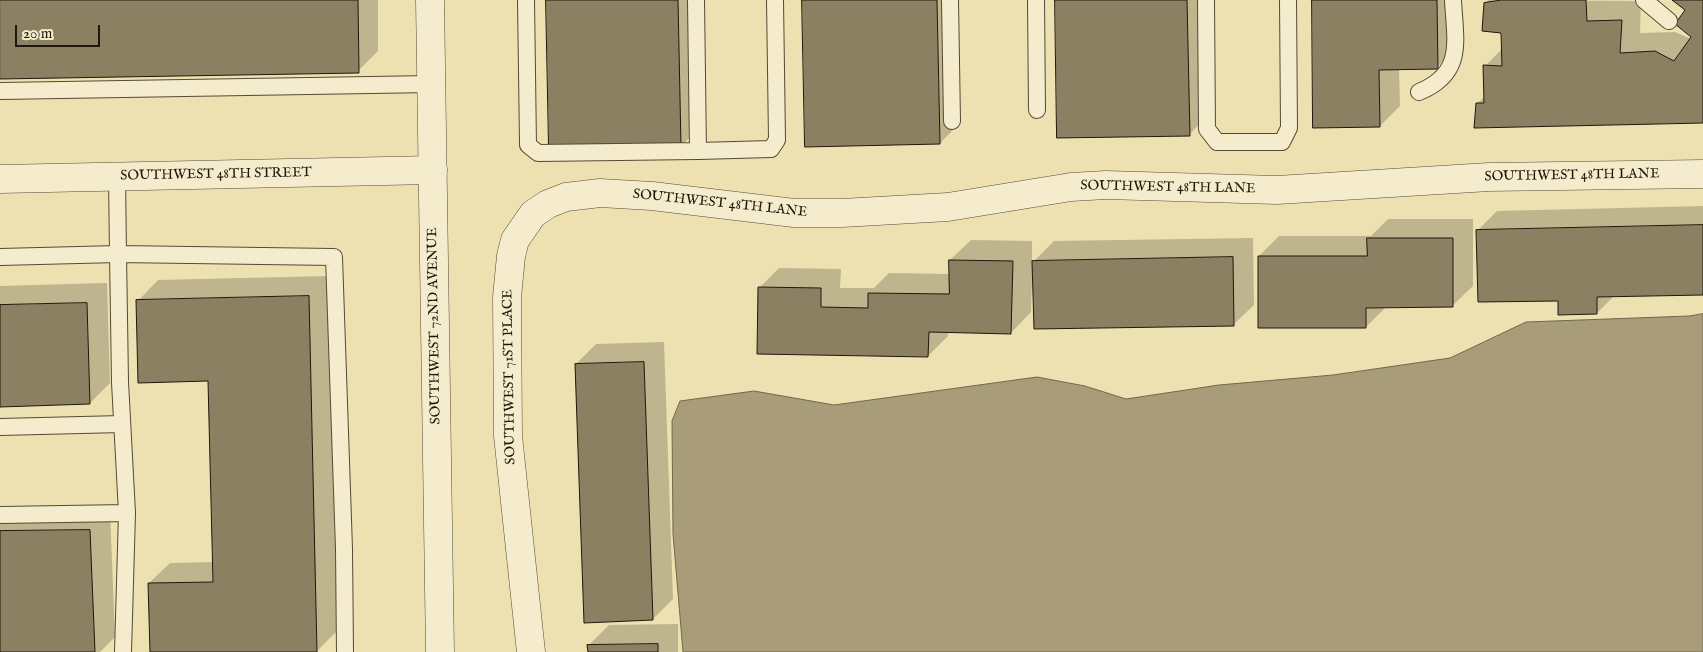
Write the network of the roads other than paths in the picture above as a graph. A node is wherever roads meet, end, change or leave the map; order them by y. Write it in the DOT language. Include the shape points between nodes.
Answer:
graph roads {
  1 [pos="430,0"];
  2 [pos="526,0"];
  3 [pos="696,0"];
  4 [pos="775,0"];
  5 [pos="950,0"];
  6 [pos="1036,0"];
  7 [pos="1206,0"];
  8 [pos="1288,0"];
  9 [pos="1453,0"];
  10 [pos="1644,0"];
  11 [pos="1669,21"];
  12 [pos="432,84"];
  13 [pos="0,91"];
  14 [pos="1420,92"];
  15 [pos="1037,110"];
  16 [pos="952,121"];
  17 [pos="698,151"];
  18 [pos="433,170"];
  19 [pos="1703,174"];
  20 [pos="117,177"];
  21 [pos="0,179"];
  22 [pos="524,224"];
  23 [pos="118,254"];
  24 [pos="0,256"];
  25 [pos="122,424"];
  26 [pos="0,427"];
  27 [pos="127,513"];
  28 [pos="0,515"];
  29 [pos="123,652"];
  30 [pos="345,652"];
  31 [pos="440,652"];
  32 [pos="531,652"];
  1 -- 12 [label="street, SOUTHWEST 72ND AVENUE"];
  2 -- 17 [label="lane" via="528,145 538,153"];
  3 -- 17 [label="lane"];
  4 -- 17 [label="lane" via="777,140 772,149"];
  5 -- 16 [label="lane"];
  6 -- 15 [label="lane"];
  7 -- 8 [label="lane" via="1208,128 1217,142 1282,142 1289,128"];
  9 -- 14 [label="lane" via="1455,54 1451,66 1445,77"];
  10 -- 11 [label="lane"];
  12 -- 13 [label="lane"];
  12 -- 18 [label="street, SOUTHWEST 72ND AVENUE"];
  18 -- 20 [label="street, SOUTHWEST 48TH STREET"];
  18 -- 31 [label="street, SOUTHWEST 72ND AVENUE"];
  19 -- 22 [label="street, SOUTHWEST 48TH LANE" via="1499,177 1277,190 1106,184 948,207 842,213 794,213 600,193 566,197 548,204"];
  20 -- 21 [label="street, SOUTHWEST 48TH STREET"];
  20 -- 23 [label="lane"];
  22 -- 32 [label="street, SOUTHWEST 71ST PLACE" via="515,240 508,277 508,436"];
  23 -- 24 [label="lane"];
  23 -- 25 [label="lane"];
  23 -- 30 [label="lane" via="334,257"];
  25 -- 26 [label="lane"];
  25 -- 27 [label="lane"];
  27 -- 28 [label="lane"];
  27 -- 29 [label="lane"];
}
